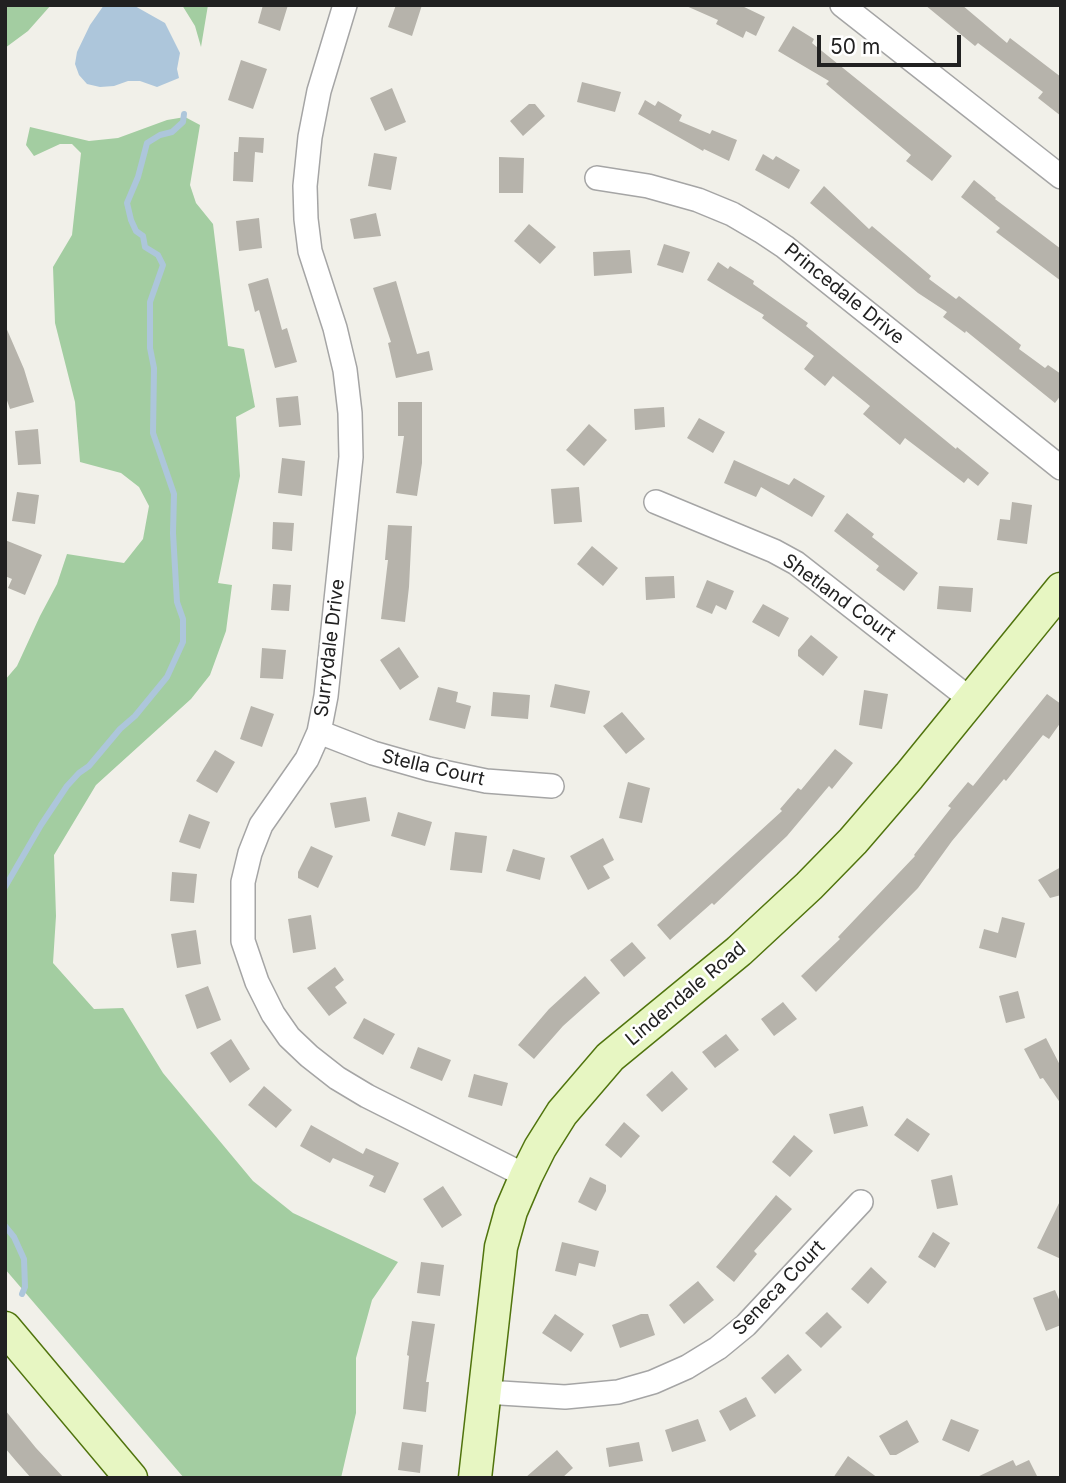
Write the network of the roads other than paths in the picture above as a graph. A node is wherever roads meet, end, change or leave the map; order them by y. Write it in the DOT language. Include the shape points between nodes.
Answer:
graph roads {
  1 [pos="345,5"];
  2 [pos="842,5"];
  3 [pos="1061,177"];
  4 [pos="597,178"];
  5 [pos="1061,468"];
  6 [pos="656,502"];
  7 [pos="1061,589"];
  8 [pos="970,699"];
  9 [pos="319,732"];
  10 [pos="552,786"];
  11 [pos="526,1176"];
  12 [pos="861,1202"];
  13 [pos="5,1328"];
  14 [pos="485,1392"];
  15 [pos="131,1478"];
  16 [pos="475,1478"];
  1 -- 9 [label="street, Surrydale Drive" via="319,92 305,186 310,251 335,328 350,413 351,457"];
  2 -- 3 [label="street"];
  4 -- 5 [label="street, Princedale Drive" via="698,200 761,231"];
  6 -- 8 [label="street, Shetland Court" via="796,563"];
  7 -- 8 [label="street, Lindendale Road"];
  8 -- 11 [label="street, Lindendale Road" via="885,804 809,886 740,951 610,1057 582,1087 540,1147"];
  9 -- 10 [label="street, Stella Court" via="429,769 486,781"];
  9 -- 11 [label="street, Surrydale Drive" via="307,759 261,825 250,853 241,918 243,941 257,982 289,1037 337,1078"];
  11 -- 14 [label="street, Lindendale Road" via="501,1247"];
  12 -- 14 [label="street, Seneca Court" via="746,1325 687,1367 618,1392 565,1397"];
  13 -- 15 [label="street"];
  14 -- 16 [label="street, Lindendale Road"];
}
